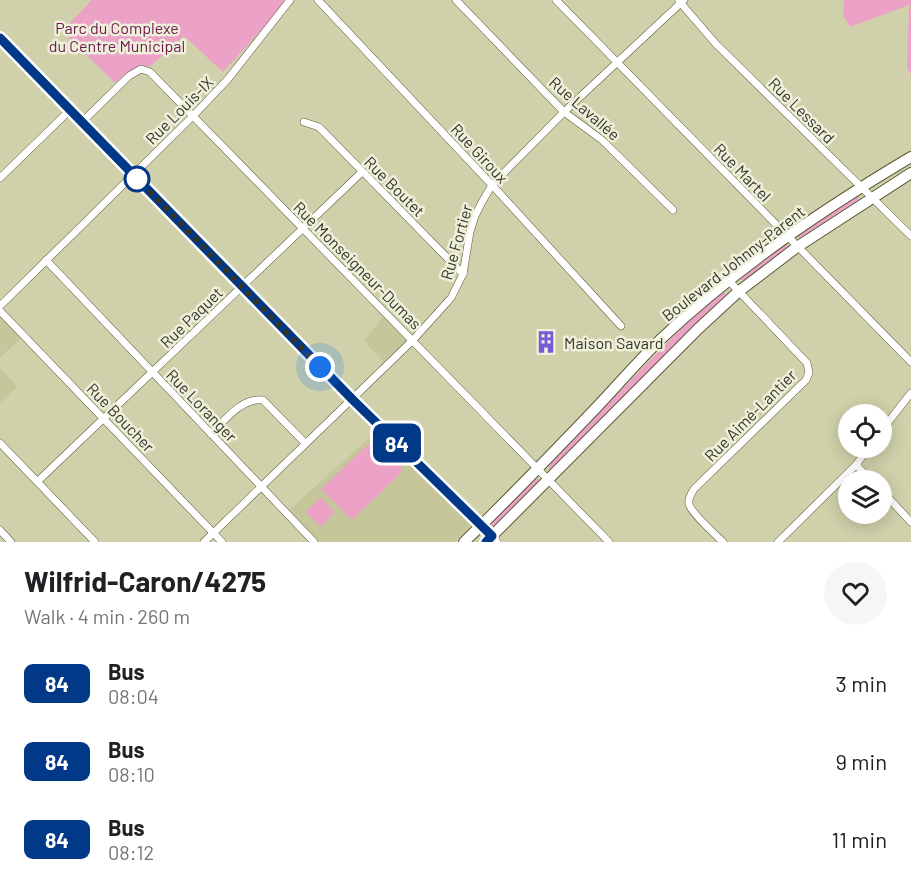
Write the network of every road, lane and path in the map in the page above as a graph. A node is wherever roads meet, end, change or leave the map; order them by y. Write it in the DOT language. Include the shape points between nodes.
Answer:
graph roads {
  1 [pos="290,0"];
  2 [pos="318,0"];
  3 [pos="456,0"];
  4 [pos="556,0"];
  5 [pos="681,1"];
  6 [pos="0,38"];
  7 [pos="617,63"];
  8 [pos="70,110"];
  9 [pos="564,112"];
  10 [pos="193,116"];
  11 [pos="82,122"];
  12 [pos="304,122"];
  13 [pos="911,158"];
  14 [pos="363,172"];
  15 [pos="911,173"];
  16 [pos="133,174"];
  17 [pos="0,178"];
  18 [pos="492,185"];
  19 [pos="861,187"];
  20 [pos="873,197"];
  21 [pos="673,210"];
  22 [pos="303,229"];
  23 [pos="787,235"];
  24 [pos="911,236"];
  25 [pos="797,247"];
  26 [pos="46,260"];
  27 [pos="463,274"];
  28 [pos="729,281"];
  29 [pos="242,287"];
  30 [pos="738,292"];
  31 [pos="0,306"];
  32 [pos="0,311"];
  33 [pos="621,326"];
  34 [pos="413,340"];
  35 [pos="911,362"];
  36 [pos="152,372"];
  37 [pos="911,393"];
  38 [pos="352,399"];
  39 [pos="892,417"];
  40 [pos="103,419"];
  41 [pos="211,434"];
  42 [pos="0,443"];
  43 [pos="305,443"];
  44 [pos="861,458"];
  45 [pos="856,465"];
  46 [pos="539,468"];
  47 [pos="861,470"];
  48 [pos="549,479"];
  49 [pos="38,482"];
  50 [pos="261,487"];
  51 [pos="892,502"];
  52 [pos="911,522"];
  53 [pos="482,525"];
  54 [pos="0,530"];
  55 [pos="213,533"];
  56 [pos="492,540"];
  57 [pos="93,541"];
  58 [pos="10,542"];
  59 [pos="204,542"];
  60 [pos="222,542"];
  61 [pos="314,542"];
  62 [pos="464,542"];
  63 [pos="609,542"];
  64 [pos="723,542"];
  65 [pos="778,542"];
  1 -- 10 [label="street, Rue Louis-IX" via="228,79"];
  2 -- 18 [label="street, Rue Giroux"];
  3 -- 9 [label="street, Rue Lavallée"];
  4 -- 7 [label="street, Rue Martel"];
  5 -- 7 [label="street, Rue Fortier"];
  5 -- 19 [label="street, Rue Lessard" via="716,44"];
  6 -- 8 [label="street"];
  7 -- 9 [label="street, Rue Fortier"];
  7 -- 23 [label="street, Rue Martel"];
  8 -- 11 [label="street"];
  8 -- 17 [label="street"];
  9 -- 18 [label="street, Rue Fortier"];
  9 -- 21 [label="street, Rue Lavallée" via="602,140"];
  10 -- 11 [label="street, Rue Monseigneur-Dumas" via="150,72 141,69"];
  10 -- 16 [label="street, Rue Louis-IX"];
  10 -- 22 [label="street, Rue Monseigneur-Dumas"];
  11 -- 16 [label="street"];
  12 -- 14 [label="street, Rue Boutet" via="319,128"];
  13 -- 19 [label="street, Boulevard Johnny-Parent"];
  14 -- 22 [label="street, Rue Paquet"];
  14 -- 27 [label="street, Rue Boutet"];
  15 -- 20 [label="street, Boulevard Johnny-Parent"];
  16 -- 26 [label="street, Rue Louis-IX"];
  16 -- 29 [label="street"];
  18 -- 27 [label="street, Rue Fortier" via="470,232"];
  18 -- 33 [label="street, Rue Giroux"];
  19 -- 20 [label="street, Rue Lessard"];
  19 -- 23 [label="street, Boulevard Johnny-Parent"];
  20 -- 24 [label="street, Rue Lessard"];
  20 -- 25 [label="street, Boulevard Johnny-Parent"];
  22 -- 29 [label="street, Rue Paquet"];
  22 -- 34 [label="street, Rue Monseigneur-Dumas"];
  23 -- 25 [label="street, Rue Martel"];
  23 -- 28 [label="street, Boulevard Johnny-Parent"];
  25 -- 30 [label="street, Boulevard Johnny-Parent"];
  25 -- 35 [label="street, Rue Martel"];
  26 -- 31 [label="street, Rue Louis-IX"];
  26 -- 36 [label="street, Rue Loranger"];
  27 -- 34 [label="street, Rue Fortier" via="451,298"];
  28 -- 30 [label="street, Rue Aimé-Lantier"];
  28 -- 46 [label="street, Boulevard Johnny-Parent" via="661,339"];
  29 -- 36 [label="street, Rue Paquet"];
  29 -- 38 [label="street"];
  30 -- 48 [label="street, Boulevard Johnny-Parent"];
  30 -- 64 [label="street, Rue Aimé-Lantier" via="807,363 809,373 694,489 689,506"];
  32 -- 40 [label="street, Rue Boucher"];
  34 -- 38 [label="street, Rue Fortier"];
  34 -- 46 [label="street, Rue Monseigneur-Dumas"];
  36 -- 40 [label="street, Rue Paquet"];
  36 -- 41 [label="street, Rue Loranger"];
  37 -- 39 [label="street"];
  38 -- 43 [label="street, Rue Fortier"];
  38 -- 53 [label="street"];
  40 -- 49 [label="street, Rue Paquet"];
  40 -- 55 [label="street, Rue Boucher"];
  41 -- 43 [label="street" via="241,405 263,400"];
  41 -- 50 [label="street, Rue Loranger"];
  42 -- 49 [label="street"];
  43 -- 50 [label="street, Rue Fortier"];
  44 -- 45 [label="street"];
  45 -- 47 [label="street"];
  45 -- 65 [label="street"];
  46 -- 48 [label="street, Rue Monseigneur-Dumas"];
  46 -- 53 [label="street, Boulevard Johnny-Parent"];
  48 -- 56 [label="street, Boulevard Johnny-Parent"];
  48 -- 63 [label="street, Rue Monseigneur-Dumas"];
  49 -- 57 [label="street"];
  50 -- 55 [label="street, Rue Fortier"];
  50 -- 61 [label="street, Rue Loranger"];
  51 -- 52 [label="street"];
  53 -- 56 [label="street"];
  53 -- 62 [label="street, Boulevard Johnny-Parent"];
  54 -- 58 [label="street"];
  55 -- 59 [label="street, Rue Fortier"];
  55 -- 60 [label="street, Rue Boucher"];
}
